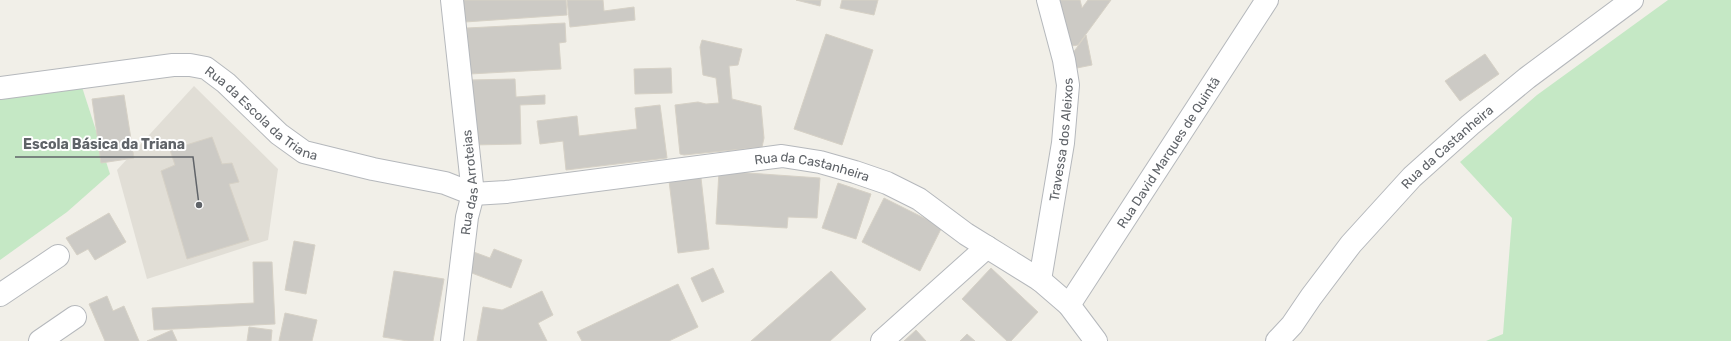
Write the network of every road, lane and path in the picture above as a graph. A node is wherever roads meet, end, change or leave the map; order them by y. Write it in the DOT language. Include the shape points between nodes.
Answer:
graph roads {
  1 [pos="452,0"];
  2 [pos="1048,0"];
  3 [pos="1267,0"];
  4 [pos="1632,0"];
  5 [pos="0,88"];
  6 [pos="473,194"];
  7 [pos="987,247"];
  8 [pos="58,256"];
  9 [pos="1040,280"];
  10 [pos="0,295"];
  11 [pos="1069,305"];
  12 [pos="75,317"];
  13 [pos="1294,333"];
  14 [pos="40,341"];
  15 [pos="452,341"];
  16 [pos="882,341"];
  17 [pos="1096,341"];
  18 [pos="1277,341"];
  1 -- 6 [label="street, Rua das Arroteias"];
  2 -- 9 [label="street, Travessa dos Aleixos" via="1068,85 1063,142"];
  3 -- 11 [label="street, Rua David Marques de Quintã"];
  4 -- 13 [label="street, Rua da Castanheira" via="1527,78 1412,177 1351,244 1311,297"];
  5 -- 6 [label="street, Rua da Escola da Triana" via="173,65 206,68 226,83 279,134 304,152 445,183"];
  6 -- 7 [label="street, Rua da Castanheira" via="506,192 782,156 820,162 888,183 919,199"];
  6 -- 15 [label="street, Rua das Arroteias" via="467,217"];
  7 -- 9 [label="street, Rua da Castanheira"];
  7 -- 16 [label="street"];
  8 -- 10 [label="street"];
  9 -- 11 [label="street, Rua da Castanheira"];
  11 -- 17 [label="street, Rua da Castanheira"];
  12 -- 14 [label="street"];
  13 -- 18 [label="street, Rua da Castanheira"];
}
